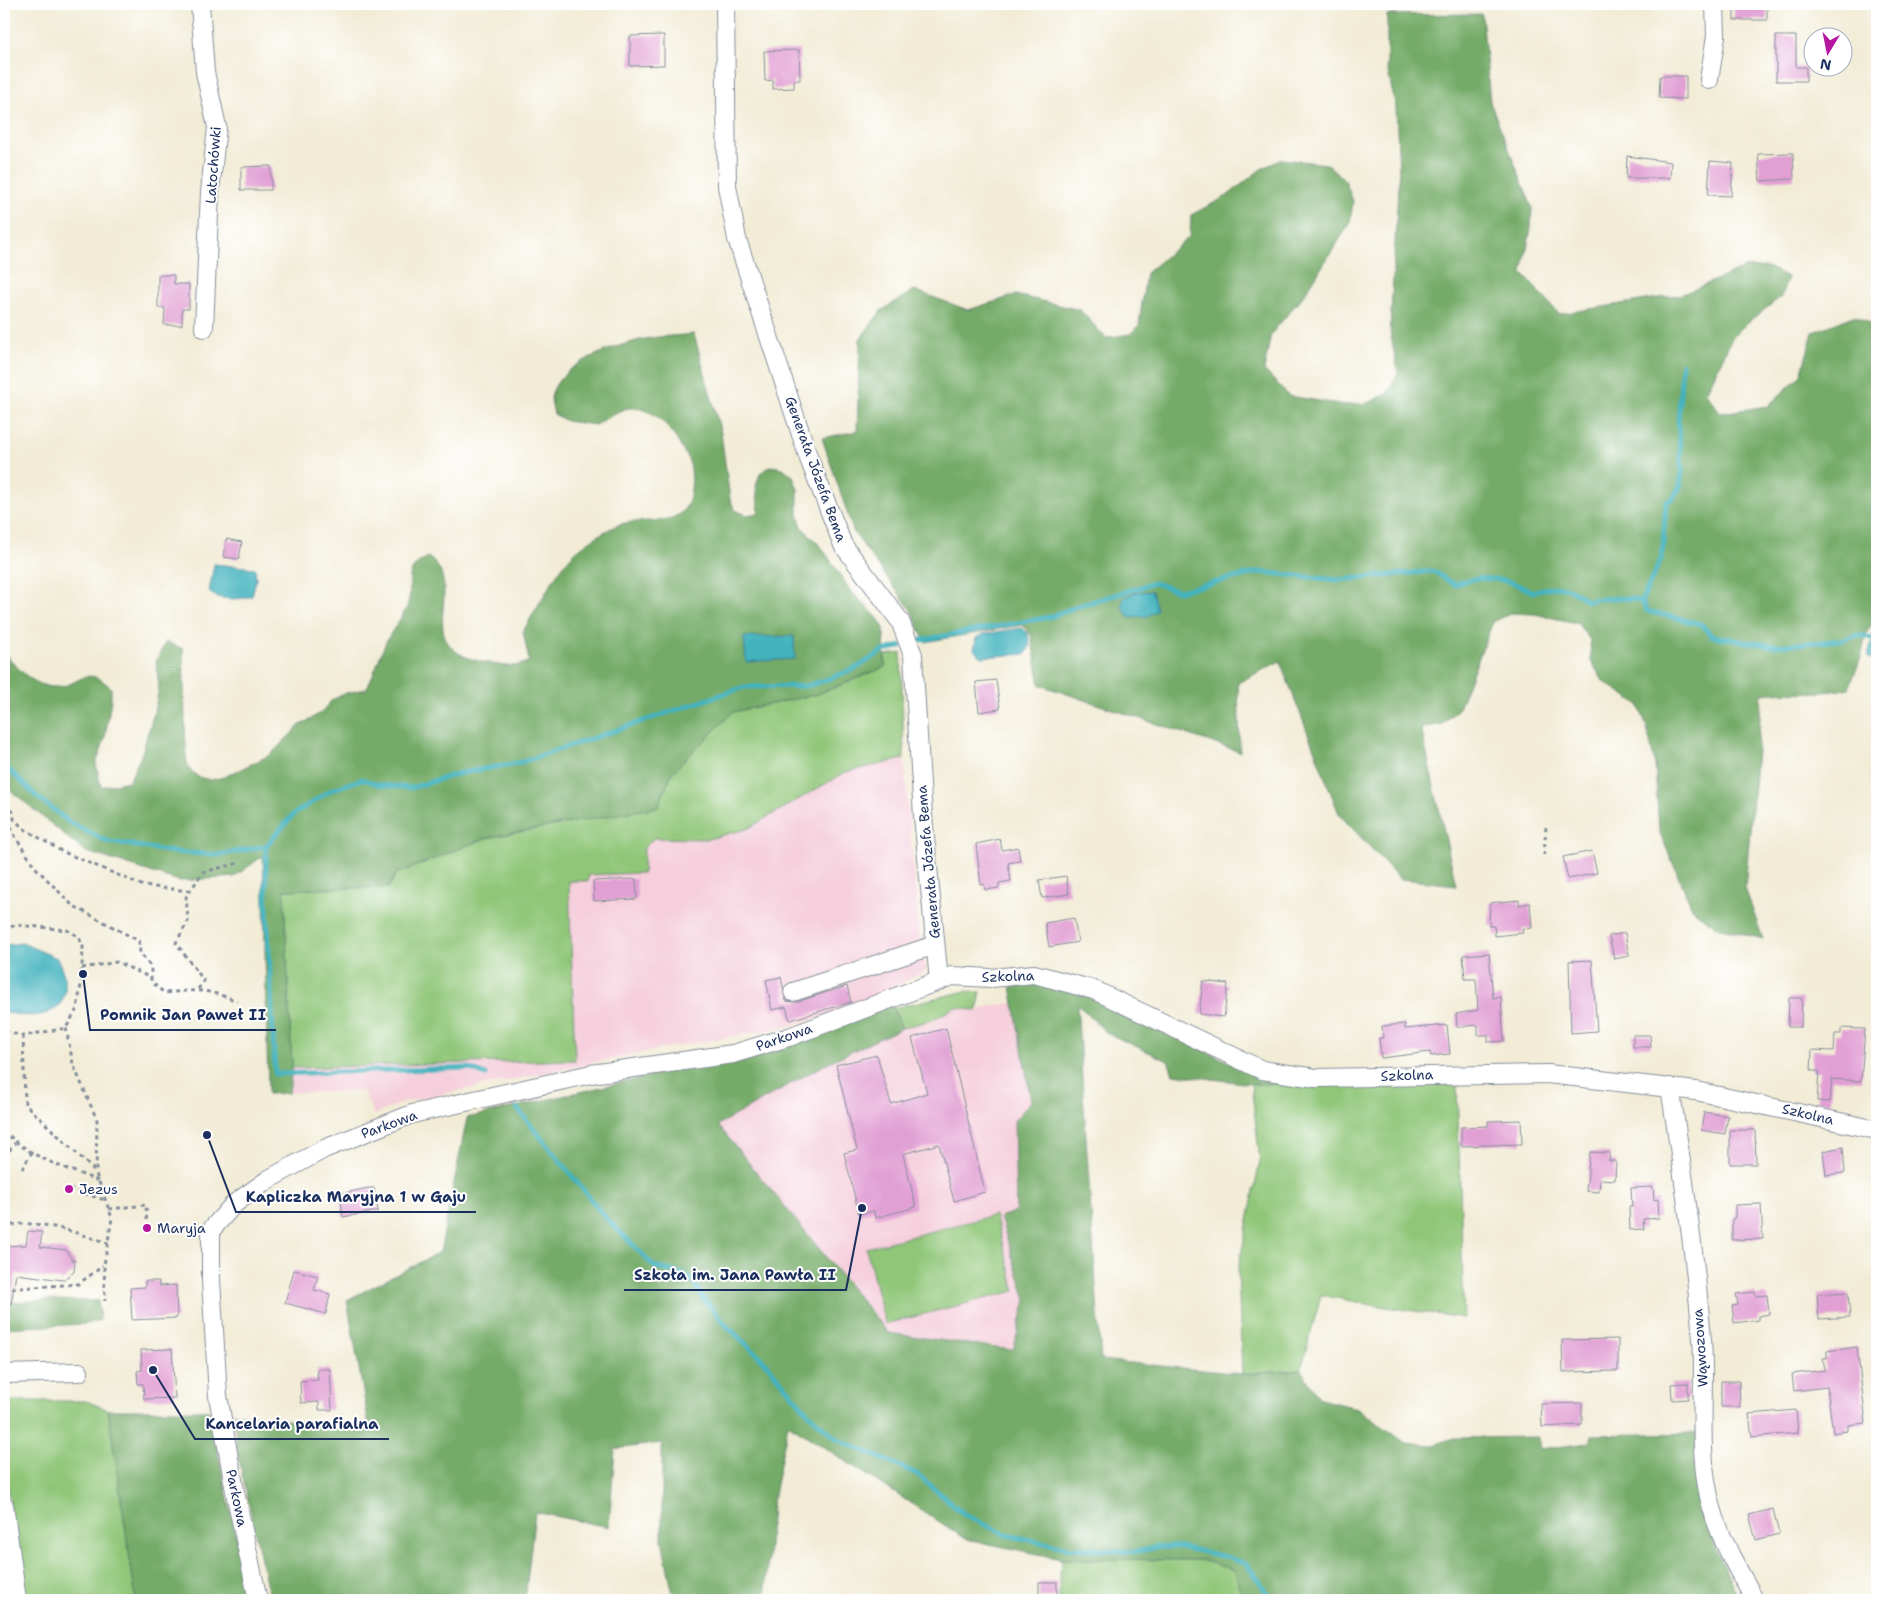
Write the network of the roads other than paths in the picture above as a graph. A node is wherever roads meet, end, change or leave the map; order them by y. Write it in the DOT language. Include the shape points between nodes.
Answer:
graph roads {
  1 [pos="200,4"];
  2 [pos="725,4"];
  3 [pos="1715,4"];
  4 [pos="1709,80"];
  5 [pos="204,328"];
  6 [pos="935,945"];
  7 [pos="946,979"];
  8 [pos="793,992"];
  9 [pos="1670,1087"];
  10 [pos="1877,1130"];
  11 [pos="78,1372"];
  12 [pos="4,1374"];
  13 [pos="4,1505"];
  14 [pos="17,1600"];
  15 [pos="258,1600"];
  16 [pos="1755,1600"];
  1 -- 5 [label="street, Latochówki" via="205,72 217,127 210,192"];
  2 -- 6 [label="street, Generała Józefa Bema" via="727,186 737,239 809,460 843,545 900,621 913,655"];
  3 -- 4 [label="street" via="1716,36"];
  6 -- 7 [label="street, Generała Józefa Bema"];
  6 -- 8 [label="street"];
  7 -- 9 [label="street, Szkolna" via="1034,974 1094,990 1262,1070 1316,1078 1548,1074"];
  7 -- 15 [label="street, Parkowa" via="789,1037 733,1054 591,1074 412,1114 324,1149 269,1179 234,1204 212,1230 212,1324 224,1435"];
  9 -- 10 [label="street, Szkolna" via="1761,1103"];
  9 -- 16 [label="street, Wąwozowa" via="1702,1339 1707,1483 1720,1534"];
  11 -- 12 [label="street"];
  13 -- 14 [label="street"];
}
